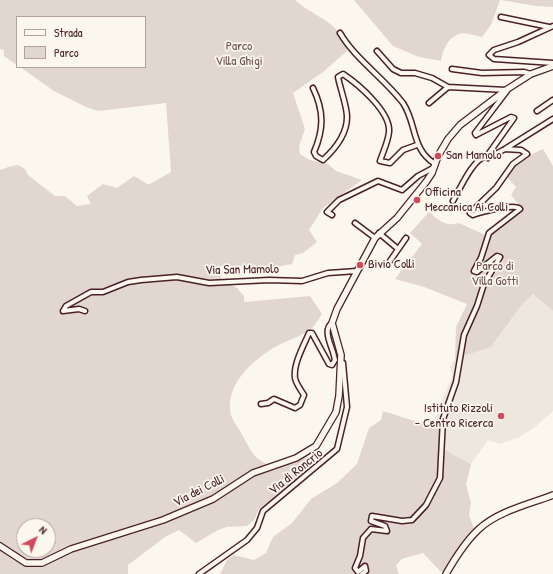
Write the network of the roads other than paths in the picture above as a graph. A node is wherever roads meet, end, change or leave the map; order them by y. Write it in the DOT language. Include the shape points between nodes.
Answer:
graph roads {
  1 [pos="501,17"];
  2 [pos="551,26"];
  3 [pos="340,33"];
  4 [pos="377,51"];
  5 [pos="553,64"];
  6 [pos="452,69"];
  7 [pos="531,74"];
  8 [pos="448,87"];
  9 [pos="313,88"];
  10 [pos="507,89"];
  11 [pos="553,100"];
  12 [pos="429,103"];
  13 [pos="537,111"];
  14 [pos="553,119"];
  15 [pos="418,145"];
  16 [pos="505,149"];
  17 [pos="487,156"];
  18 [pos="434,166"];
  19 [pos="453,201"];
  20 [pos="332,215"];
  21 [pos="355,223"];
  22 [pos="377,236"];
  23 [pos="406,238"];
  24 [pos="398,249"];
  25 [pos="390,261"];
  26 [pos="357,271"];
  27 [pos="85,311"];
  28 [pos="332,323"];
  29 [pos="341,355"];
  30 [pos="262,404"];
  31 [pos="553,494"];
  32 [pos="0,546"];
  33 [pos="199,574"];
  34 [pos="362,574"];
  35 [pos="446,574"];
  1 -- 2 [label="street"];
  2 -- 5 [label="street" via="494,50 489,55 494,59"];
  3 -- 15 [label="street" via="359,58 404,104"];
  4 -- 8 [label="street" via="393,69 401,73 415,73 432,78"];
  5 -- 7 [label="main road"];
  6 -- 7 [label="street" via="482,73"];
  7 -- 10 [label="main road"];
  8 -- 10 [label="street"];
  8 -- 12 [label="street"];
  9 -- 15 [label="street" via="321,109 321,136 314,152 319,159 323,160 337,146 344,129 347,117 338,77 343,74 382,110 386,117 390,131 380,161 390,164 403,150"];
  10 -- 17 [label="street" via="475,132 476,135 483,133 511,117 514,118"];
  10 -- 18 [label="main road" via="460,126 448,139"];
  11 -- 13 [label="street"];
  14 -- 16 [label="street"];
  15 -- 18 [label="street"];
  16 -- 17 [label="street" via="490,158"];
  16 -- 34 [label="street" via="522,150 528,154 513,164 496,188 470,213 473,215 494,209 516,207 520,209 489,233 481,258 474,268 477,272 497,256 500,257 484,284 464,335 456,382 443,419 440,478 426,504 412,520 372,516 371,521 385,526 387,531 371,529 363,538 355,568 358,572 365,566 366,571"];
  17 -- 19 [label="street" via="472,168"];
  18 -- 20 [label="street" via="402,190 378,181 339,200 327,212"];
  18 -- 22 [label="main road" via="426,182 406,208"];
  21 -- 22 [label="street"];
  22 -- 24 [label="street"];
  22 -- 26 [label="main road"];
  23 -- 24 [label="street"];
  24 -- 25 [label="street"];
  26 -- 27 [label="street, Via San Mamolo" via="328,273 302,281 214,283 178,277 141,280 128,282 104,292 91,292 66,306 63,311 79,308"];
  26 -- 28 [label="main road"];
  28 -- 29 [label="main road"];
  28 -- 30 [label="street" via="327,332 335,360 332,365 328,364 315,336 310,333 298,363 295,379 304,395 300,406 295,408 274,399 268,404"];
  29 -- 32 [label="main road, Via dei Colli" via="336,412 320,441 307,452 253,473 220,496 178,514 78,546 42,563 26,563"];
  29 -- 33 [label="street, Via di Roncrio" via="347,406 337,449 263,511 256,528 247,540"];
  31 -- 35 [label="main road" via="483,526"];
}
